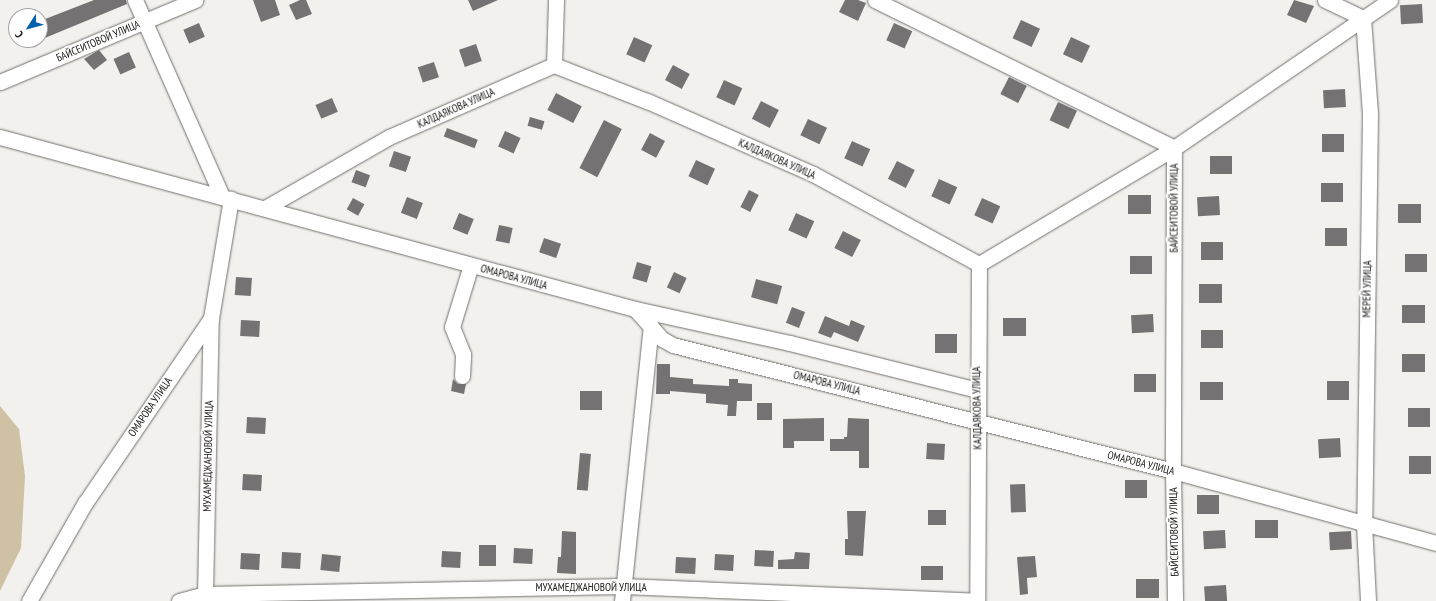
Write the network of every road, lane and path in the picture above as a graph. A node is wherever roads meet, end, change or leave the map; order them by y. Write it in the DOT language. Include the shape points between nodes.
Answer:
graph roads {
  1 [pos="135,0"];
  2 [pos="196,0"];
  3 [pos="556,0"];
  4 [pos="875,0"];
  5 [pos="1325,0"];
  6 [pos="1390,0"];
  7 [pos="1362,18"];
  8 [pos="144,22"];
  9 [pos="554,65"];
  10 [pos="0,82"];
  11 [pos="0,137"];
  12 [pos="1174,148"];
  13 [pos="226,198"];
  14 [pos="265,208"];
  15 [pos="978,264"];
  16 [pos="471,265"];
  17 [pos="635,310"];
  18 [pos="211,318"];
  19 [pos="651,326"];
  20 [pos="462,376"];
  21 [pos="977,390"];
  22 [pos="978,422"];
  23 [pos="1173,471"];
  24 [pos="1364,524"];
  25 [pos="1436,543"];
  26 [pos="623,586"];
  27 [pos="206,598"];
  28 [pos="29,601"];
  29 [pos="180,601"];
  30 [pos="622,601"];
  31 [pos="977,601"];
  32 [pos="1175,601"];
  33 [pos="1368,601"];
  1 -- 8 [label="street"];
  2 -- 8 [label="street, БАЙСЕИТОВОЙ УЛИЦА"];
  3 -- 9 [label="street"];
  4 -- 12 [label="street, БАЙСЕИТОВОЙ УЛИЦА"];
  5 -- 7 [label="street"];
  6 -- 7 [label="street"];
  7 -- 12 [label="street"];
  7 -- 24 [label="street, МЕРЕЙ УЛИЦА" via="1370,114"];
  8 -- 10 [label="street, БАЙСЕИТОВОЙ УЛИЦА"];
  8 -- 13 [label="street"];
  9 -- 14 [label="street, КАЛДАЯКОВА УЛИЦА" via="389,137"];
  9 -- 15 [label="street, КАЛДАЯКОВА УЛИЦА" via="647,100 813,174"];
  11 -- 13 [label="street, ОМАРОВА УЛИЦА"];
  12 -- 15 [label="street"];
  12 -- 23 [label="street, БАЙСЕИТОВОЙ УЛИЦА"];
  13 -- 14 [label="street, ОМАРОВА УЛИЦА"];
  13 -- 18 [label="street, ОМАРОВА УЛИЦА"];
  14 -- 16 [label="street, ОМАРОВА УЛИЦА"];
  15 -- 21 [label="street, КАЛДАЯКОВА УЛИЦА"];
  16 -- 17 [label="street, ОМАРОВА УЛИЦА"];
  16 -- 20 [label="street" via="452,327 463,354"];
  17 -- 19 [label="street, ОМАРОВА УЛИЦА"];
  17 -- 21 [label="street" via="790,343"];
  18 -- 27 [label="street, МУХАМЕДЖАНОВОЙ УЛИЦА"];
  18 -- 28 [label="street, ОМАРОВА УЛИЦА" via="85,503"];
  19 -- 22 [label="street, ОМАРОВА УЛИЦА" via="673,345"];
  19 -- 26 [label="street"];
  21 -- 22 [label="street, КАЛДАЯКОВА УЛИЦА"];
  22 -- 23 [label="street, ОМАРОВА УЛИЦА"];
  22 -- 31 [label="street, КАЛДАЯКОВА УЛИЦА"];
  23 -- 24 [label="street, ОМАРОВА УЛИЦА"];
  23 -- 32 [label="street, БАЙСЕИТОВОЙ УЛИЦА"];
  24 -- 25 [label="street, ОМАРОВА УЛИЦА"];
  24 -- 33 [label="street, МЕРЕЙ УЛИЦА"];
  26 -- 27 [label="street, МУХАМЕДЖАНОВОЙ УЛИЦА"];
  26 -- 30 [label="street"];
  26 -- 31 [label="street, МУХАМЕДЖАНОВОЙ УЛИЦА"];
  27 -- 29 [label="street, МУХАМЕДЖАНОВОЙ УЛИЦА"];
}
